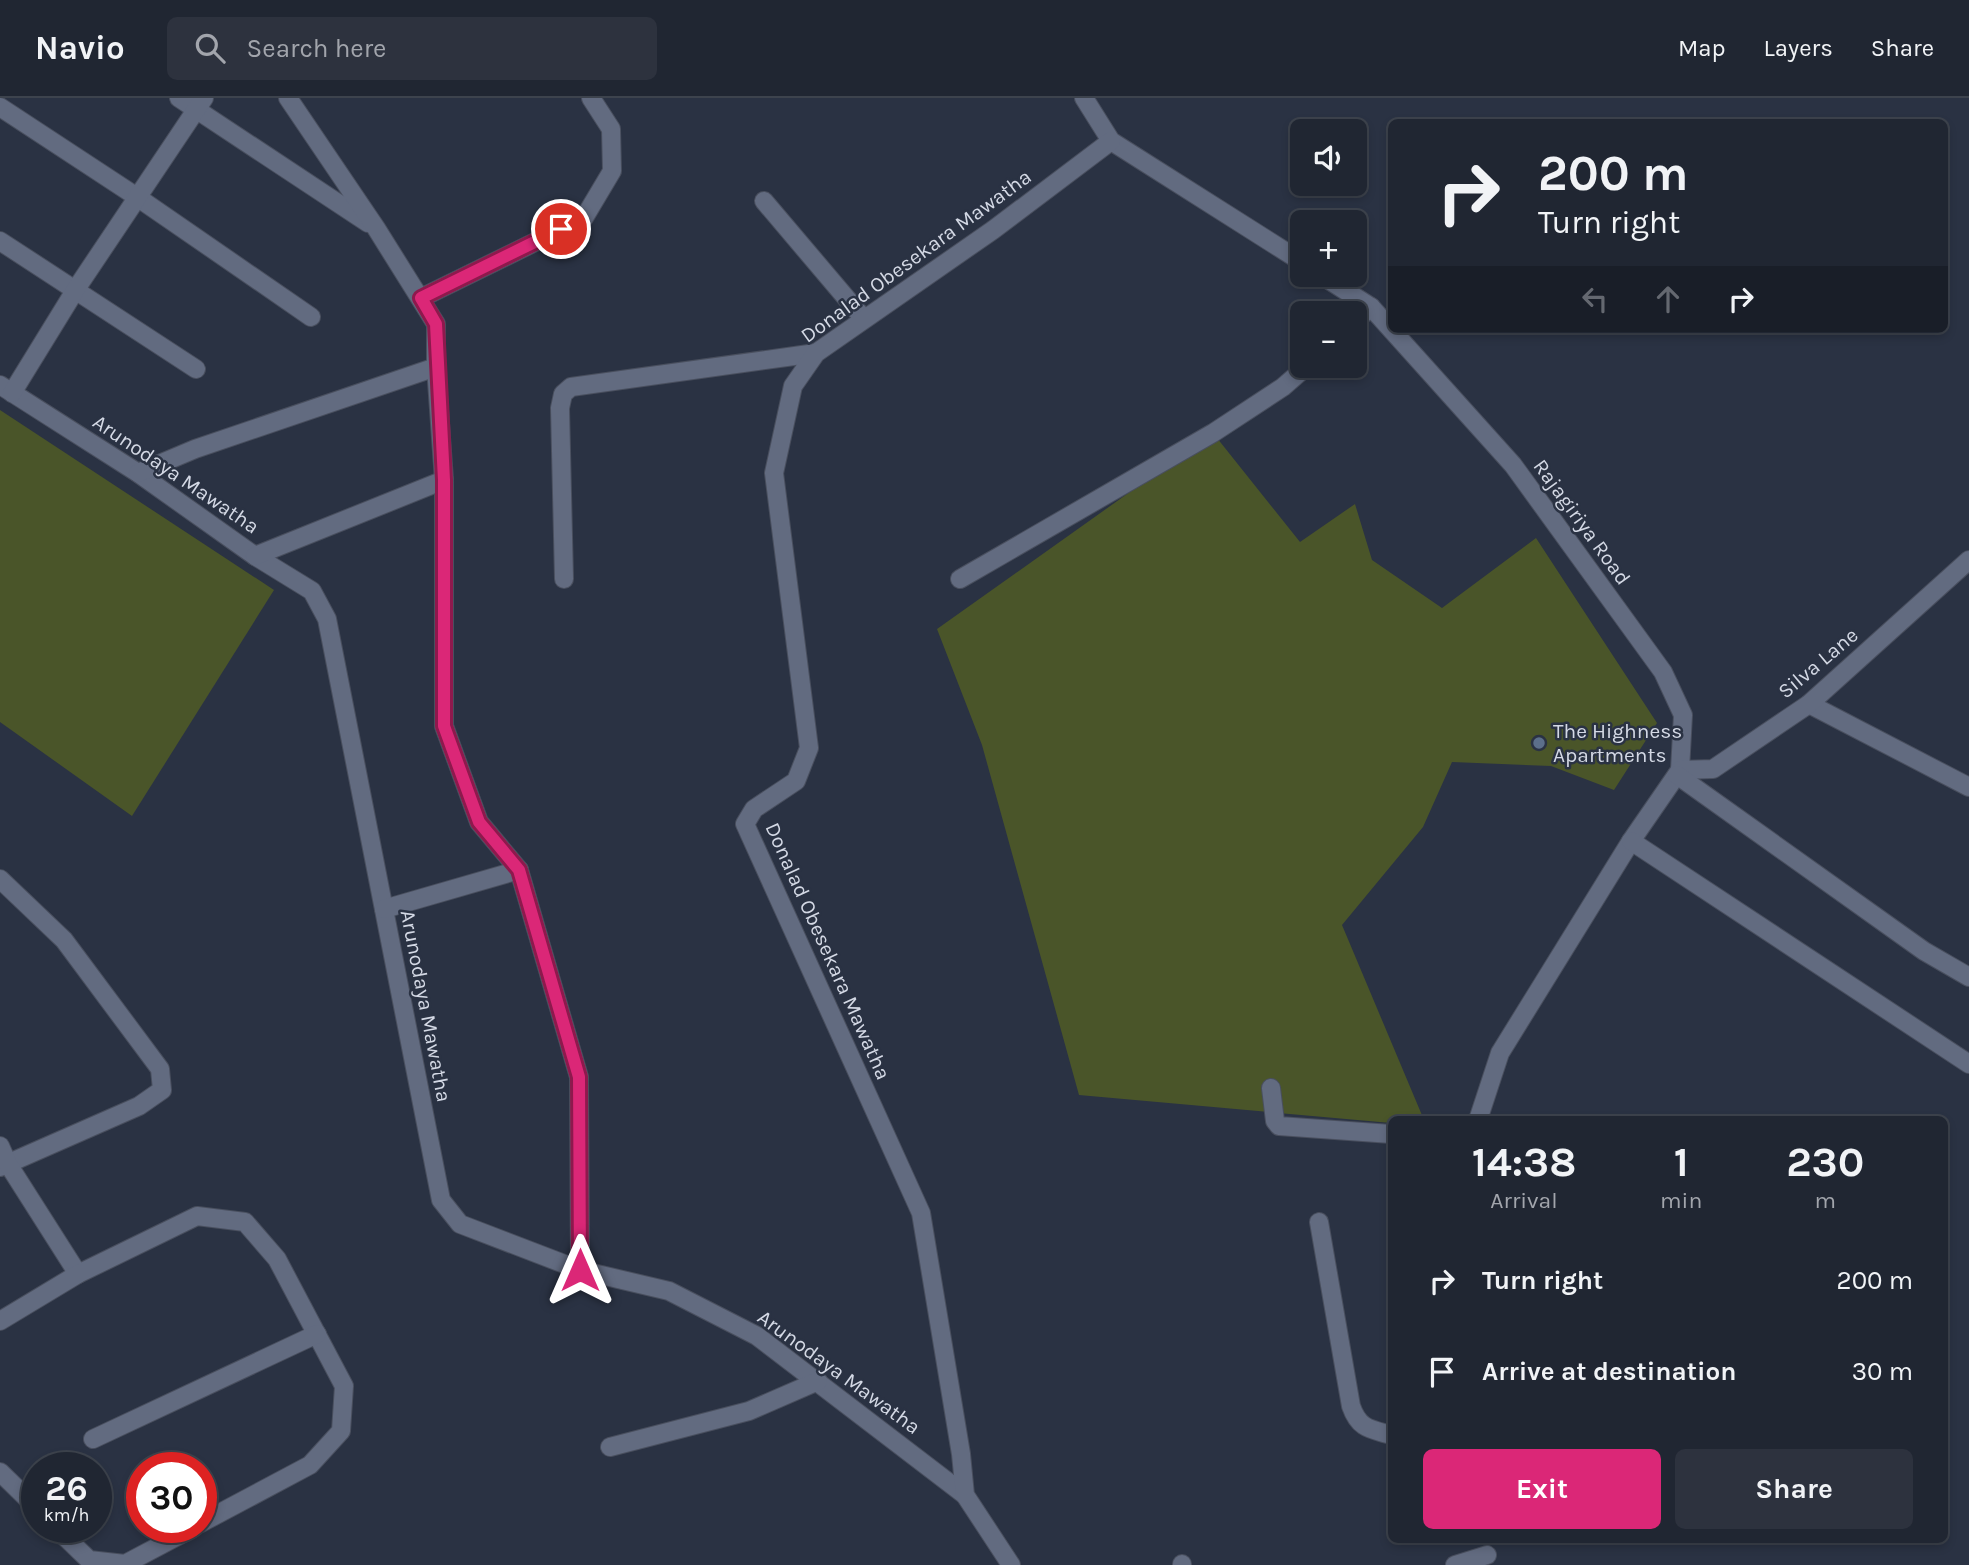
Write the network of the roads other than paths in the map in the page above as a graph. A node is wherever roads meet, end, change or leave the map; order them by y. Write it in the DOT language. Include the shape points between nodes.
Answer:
graph roads {
  1 [pos="178,98"];
  2 [pos="288,98"];
  3 [pos="591,98"];
  4 [pos="1084,98"];
  5 [pos="201,104"];
  6 [pos="0,107"];
  7 [pos="1111,141"];
  8 [pos="137,197"];
  9 [pos="764,201"];
  10 [pos="376,228"];
  11 [pos="0,241"];
  12 [pos="1290,254"];
  13 [pos="1340,287"];
  14 [pos="76,289"];
  15 [pos="421,298"];
  16 [pos="1371,307"];
  17 [pos="1367,311"];
  18 [pos="311,317"];
  19 [pos="864,319"];
  20 [pos="1388,326"];
  21 [pos="1394,333"];
  22 [pos="816,352"];
  23 [pos="436,367"];
  24 [pos="196,369"];
  25 [pos="1293,378"];
  26 [pos="6,389"];
  27 [pos="138,473"];
  28 [pos="444,480"];
  29 [pos="255,556"];
  30 [pos="1969,560"];
  31 [pos="564,579"];
  32 [pos="960,579"];
  33 [pos="1809,704"];
  34 [pos="1679,773"];
  35 [pos="1969,786"];
  36 [pos="1631,841"];
  37 [pos="519,870"];
  38 [pos="0,878"];
  39 [pos="384,909"];
  40 [pos="1969,977"];
  41 [pos="1969,1064"];
  42 [pos="1271,1088"];
  43 [pos="1479,1116"];
  44 [pos="1388,1134"];
  45 [pos="0,1146"];
  46 [pos="4,1165"];
  47 [pos="1319,1222"];
  48 [pos="580,1270"];
  49 [pos="78,1274"];
  50 [pos="0,1321"];
  51 [pos="317,1334"];
  52 [pos="818,1381"];
  53 [pos="1388,1434"];
  54 [pos="93,1440"];
  55 [pos="610,1447"];
  56 [pos="0,1472"];
  57 [pos="21,1492"];
  58 [pos="965,1495"];
  59 [pos="217,1514"];
  60 [pos="72,1543"];
  61 [pos="165,1543"];
  62 [pos="1487,1553"];
  63 [pos="1011,1565"];
  64 [pos="1455,1565"];
  1 -- 5 [label="street"];
  2 -- 10 [label="street"];
  3 -- 15 [label="street" via="611,129 612,171 584,218"];
  4 -- 7 [label="street"];
  5 -- 8 [label="street"];
  5 -- 10 [label="street"];
  6 -- 8 [label="street"];
  7 -- 12 [label="street"];
  7 -- 19 [label="street, Donalad Obesekara Mawatha"];
  8 -- 14 [label="street"];
  8 -- 18 [label="street"];
  9 -- 19 [label="street"];
  10 -- 15 [label="street"];
  11 -- 14 [label="street"];
  13 -- 16 [label="street, Rajagiriya Road"];
  14 -- 24 [label="street"];
  14 -- 26 [label="street"];
  15 -- 23 [label="street" via="436,324"];
  16 -- 17 [label="street"];
  16 -- 20 [label="street, Rajagiriya Road"];
  19 -- 22 [label="street, Donalad Obesekara Mawatha"];
  21 -- 34 [label="street, Rajagiriya Road" via="1513,465 1663,672 1683,715"];
  22 -- 31 [label="street" via="571,387 563,394"];
  22 -- 58 [label="street, Donalad Obesekara Mawatha" via="793,386 774,473 809,748 796,781 754,809 745,824 921,1213"];
  23 -- 27 [label="street" via="195,449"];
  23 -- 28 [label="street"];
  25 -- 32 [label="street" via="1213,433"];
  26 -- 27 [label="street, Arunodaya Mawatha"];
  27 -- 29 [label="street, Arunodaya Mawatha"];
  28 -- 29 [label="street"];
  28 -- 37 [label="street" via="444,726 479,822"];
  29 -- 39 [label="street, Arunodaya Mawatha" via="312,591 327,619"];
  30 -- 33 [label="street, Silva Lane"];
  33 -- 34 [label="street, Silva Lane" via="1713,769"];
  33 -- 35 [label="street"];
  34 -- 36 [label="street"];
  34 -- 40 [label="street" via="1924,951"];
  36 -- 41 [label="street"];
  36 -- 43 [label="street" via="1500,1053"];
  37 -- 39 [label="street"];
  37 -- 48 [label="street" via="579,1077"];
  38 -- 46 [label="street" via="64,940 160,1069 162,1090 139,1107"];
  39 -- 48 [label="street, Arunodaya Mawatha" via="441,1200 460,1224"];
  42 -- 44 [label="street" via="1279,1126"];
  45 -- 46 [label="street"];
  46 -- 49 [label="street"];
  47 -- 53 [label="street" via="1351,1406 1356,1420"];
  48 -- 52 [label="street, Arunodaya Mawatha" via="669,1291 757,1336"];
  49 -- 50 [label="street"];
  49 -- 51 [label="street" via="197,1216 245,1222 277,1259"];
  51 -- 54 [label="street"];
  51 -- 59 [label="street" via="344,1386 341,1431 310,1465"];
  52 -- 55 [label="street" via="749,1411"];
  52 -- 58 [label="street, Arunodaya Mawatha"];
  56 -- 57 [label="street"];
  58 -- 63 [label="street, Donalad Obesekara Mawatha"];
  60 -- 61 [label="street" via="89,1560 125,1564"];
  62 -- 64 [label="street"];
}
